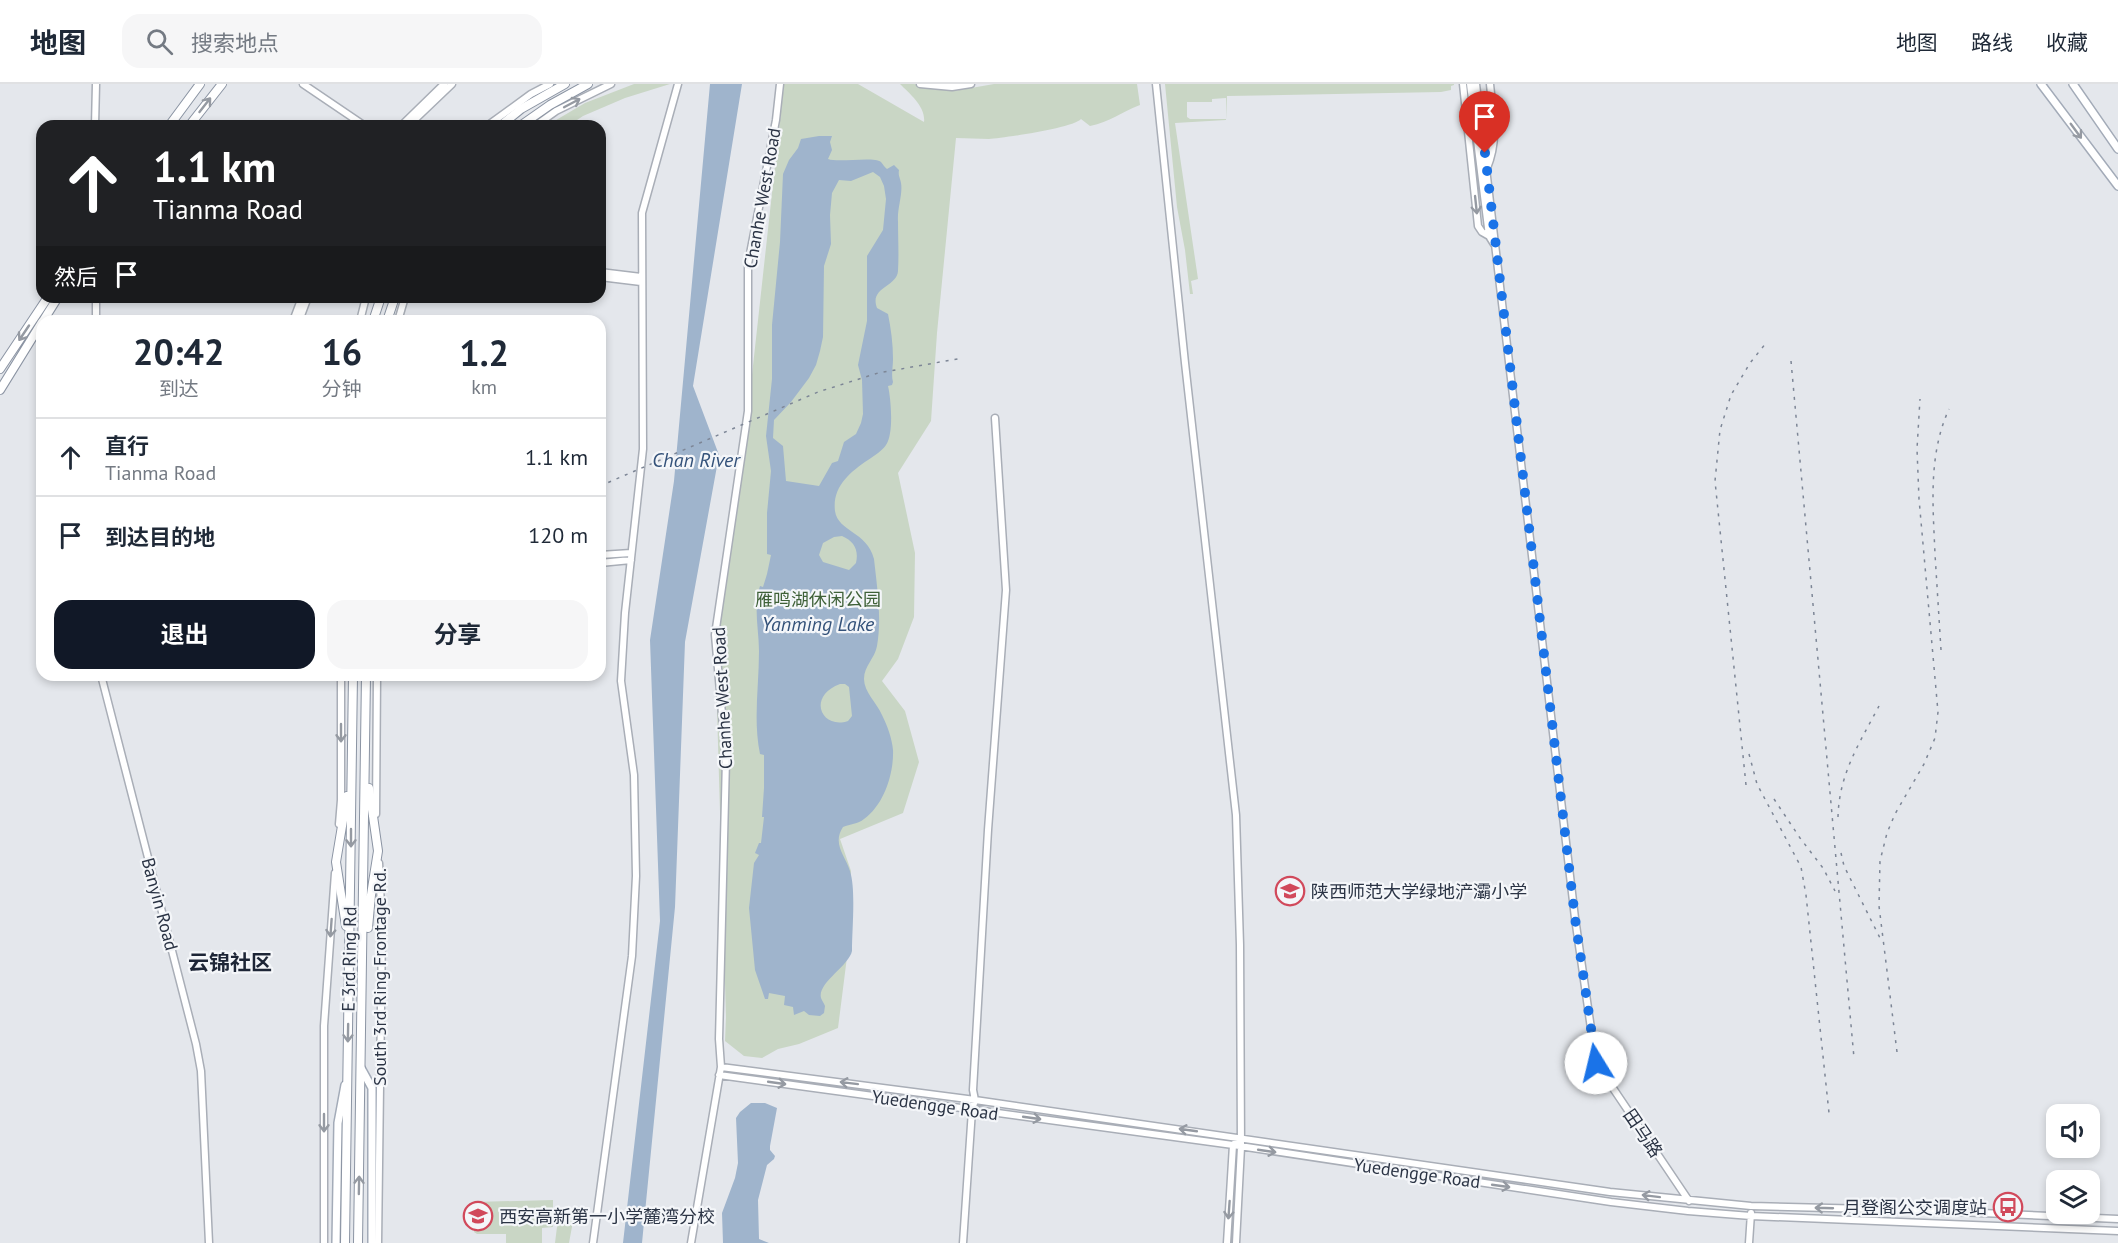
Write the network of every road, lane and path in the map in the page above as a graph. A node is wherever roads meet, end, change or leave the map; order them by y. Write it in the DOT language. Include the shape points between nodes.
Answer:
graph roads {
  1 [pos="96,84"];
  2 [pos="200,84"];
  3 [pos="222,84"];
  4 [pos="303,84"];
  5 [pos="444,84"];
  6 [pos="452,84"];
  7 [pos="550,84"];
  8 [pos="565,84"];
  9 [pos="588,84"];
  10 [pos="611,84"];
  11 [pos="678,84"];
  12 [pos="780,84"];
  13 [pos="920,84"];
  14 [pos="971,84"];
  15 [pos="1156,84"];
  16 [pos="1463,84"];
  17 [pos="1470,84"];
  18 [pos="1476,84"];
  19 [pos="1490,84"];
  20 [pos="2041,84"];
  21 [pos="2073,84"];
  22 [pos="95,120"];
  23 [pos="173,120"];
  24 [pos="194,120"];
  25 [pos="356,120"];
  26 [pos="407,120"];
  27 [pos="414,120"];
  28 [pos="495,120"];
  29 [pos="507,120"];
  30 [pos="529,120"];
  31 [pos="543,120"];
  32 [pos="1479,137"];
  33 [pos="2118,149"];
  34 [pos="1487,169"];
  35 [pos="2118,186"];
  36 [pos="1489,236"];
  37 [pos="1495,245"];
  38 [pos="606,273"];
  39 [pos="606,278"];
  40 [pos="641,280"];
  41 [pos="36,315"];
  42 [pos="36,332"];
  43 [pos="0,369"];
  44 [pos="0,390"];
  45 [pos="995,418"];
  46 [pos="631,553"];
  47 [pos="606,555"];
  48 [pos="630,560"];
  49 [pos="606,562"];
  50 [pos="103,681"];
  51 [pos="341,681"];
  52 [pos="353,681"];
  53 [pos="366,681"];
  54 [pos="377,681"];
  55 [pos="351,756"];
  56 [pos="365,762"];
  57 [pos="378,851"];
  58 [pos="336,862"];
  59 [pos="349,949"];
  60 [pos="363,995"];
  61 [pos="721,1067"];
  62 [pos="361,1068"];
  63 [pos="347,1074"];
  64 [pos="719,1075"];
  65 [pos="975,1100"];
  66 [pos="972,1110"];
  67 [pos="1241,1137"];
  68 [pos="1233,1145"];
  69 [pos="1241,1147"];
  70 [pos="1689,1201"];
  71 [pos="1751,1206"];
  72 [pos="1751,1216"];
  73 [pos="2118,1220"];
  74 [pos="2118,1231"];
  75 [pos="209,1243"];
  76 [pos="324,1243"];
  77 [pos="336,1243"];
  78 [pos="345,1243"];
  79 [pos="358,1243"];
  80 [pos="372,1243"];
  81 [pos="378,1243"];
  82 [pos="593,1243"];
  83 [pos="691,1243"];
  84 [pos="963,1243"];
  85 [pos="1227,1243"];
  86 [pos="1236,1243"];
  87 [pos="1749,1243"];
  1 -- 22 [label="street"];
  2 -- 23 [label="highway"];
  24 -- 3 [label="highway, one-way"];
  4 -- 25 [label="street"];
  5 -- 26 [label="street"];
  6 -- 27 [label="street"];
  7 -- 28 [label="street"];
  8 -- 29 [label="highway"];
  9 -- 30 [label="highway"];
  31 -- 10 [label="street, one-way"];
  11 -- 40 [label="street" via="642,213"];
  12 -- 61 [label="street, Chanhe West Road" via="748,264 748,411 715,635 726,759"];
  13 -- 14 [label="street"];
  15 -- 67 [label="street" via="1236,815"];
  16 -- 36 [label="street, one-way" via="1478,226"];
  17 -- 32 [label="street"];
  18 -- 32 [label="street"];
  19 -- 34 [label="street" via="1495,140"];
  20 -- 35 [label="main road, one-way"];
  21 -- 33 [label="main road"];
  32 -- 34 [label="street, 田马路"];
  32 -- 36 [label="street"];
  34 -- 37 [label="street, 田马路"];
  36 -- 37 [label="street"];
  37 -- 70 [label="street, 田马路" via="1575,918 1596,1063"];
  38 -- 40 [label="street"];
  39 -- 40 [label="street"];
  40 -- 46 [label="street" via="643,449"];
  41 -- 43 [label="highway, one-way"];
  42 -- 44 [label="highway"];
  45 -- 65 [label="street" via="1006,590"];
  46 -- 47 [label="street"];
  46 -- 48 [label="street"];
  48 -- 49 [label="street"];
  48 -- 82 [label="street" via="621,681 634,776 636,876 632,956"];
  50 -- 75 [label="street, Banyin Road" via="196,1044 201,1071"];
  51 -- 58 [label="street, one-way" via="341,800"];
  52 -- 55 [label="highway, E 3rd Ring Rd"];
  53 -- 56 [label="highway, E 3rd Ring Rd"];
  54 -- 57 [label="street, South 3rd Ring Frontage Rd."];
  55 -- 58 [label="highway"];
  55 -- 59 [label="highway, E 3rd Ring Rd, one-way"];
  56 -- 57 [label="highway"];
  56 -- 60 [label="highway, E 3rd Ring Rd"];
  57 -- 60 [label="highway"];
  57 -- 81 [label="street, South 3rd Ring Frontage Rd." via="382,929"];
  58 -- 59 [label="highway"];
  58 -- 76 [label="street, one-way" via="324,1026"];
  59 -- 63 [label="highway, E 3rd Ring Rd, one-way"];
  60 -- 62 [label="highway, E 3rd Ring Rd"];
  61 -- 64 [label="street, Chanhe West Road"];
  65 -- 61 [label="street, Yuedengge Road, one-way"];
  79 -- 62 [label="highway, E 3rd Ring Rd, one-way"];
  62 -- 80 [label="main road" via="372,1088"];
  63 -- 77 [label="main road" via="338,1123"];
  63 -- 78 [label="highway, E 3rd Ring Rd"];
  64 -- 66 [label="street, Yuedengge Road, one-way"];
  64 -- 83 [label="street, Chanhe West Road"];
  65 -- 66 [label="street"];
  67 -- 65 [label="street, Yuedengge Road, one-way"];
  66 -- 68 [label="street, Yuedengge Road, one-way"];
  66 -- 84 [label="street"];
  67 -- 68 [label="street"];
  67 -- 69 [label="street"];
  70 -- 67 [label="street, Yuedengge Road, one-way"];
  68 -- 69 [label="street, Yuedengge Road"];
  68 -- 85 [label="street, one-way"];
  69 -- 72 [label="street, Yuedengge Road, one-way" via="1611,1202"];
  69 -- 86 [label="street"];
  70 -- 71 [label="street, Yuedengge Road"];
  71 -- 72 [label="street"];
  73 -- 71 [label="street, Yuedengge Road, one-way"];
  72 -- 74 [label="street, Yuedengge Road"];
  72 -- 87 [label="street"];
}
